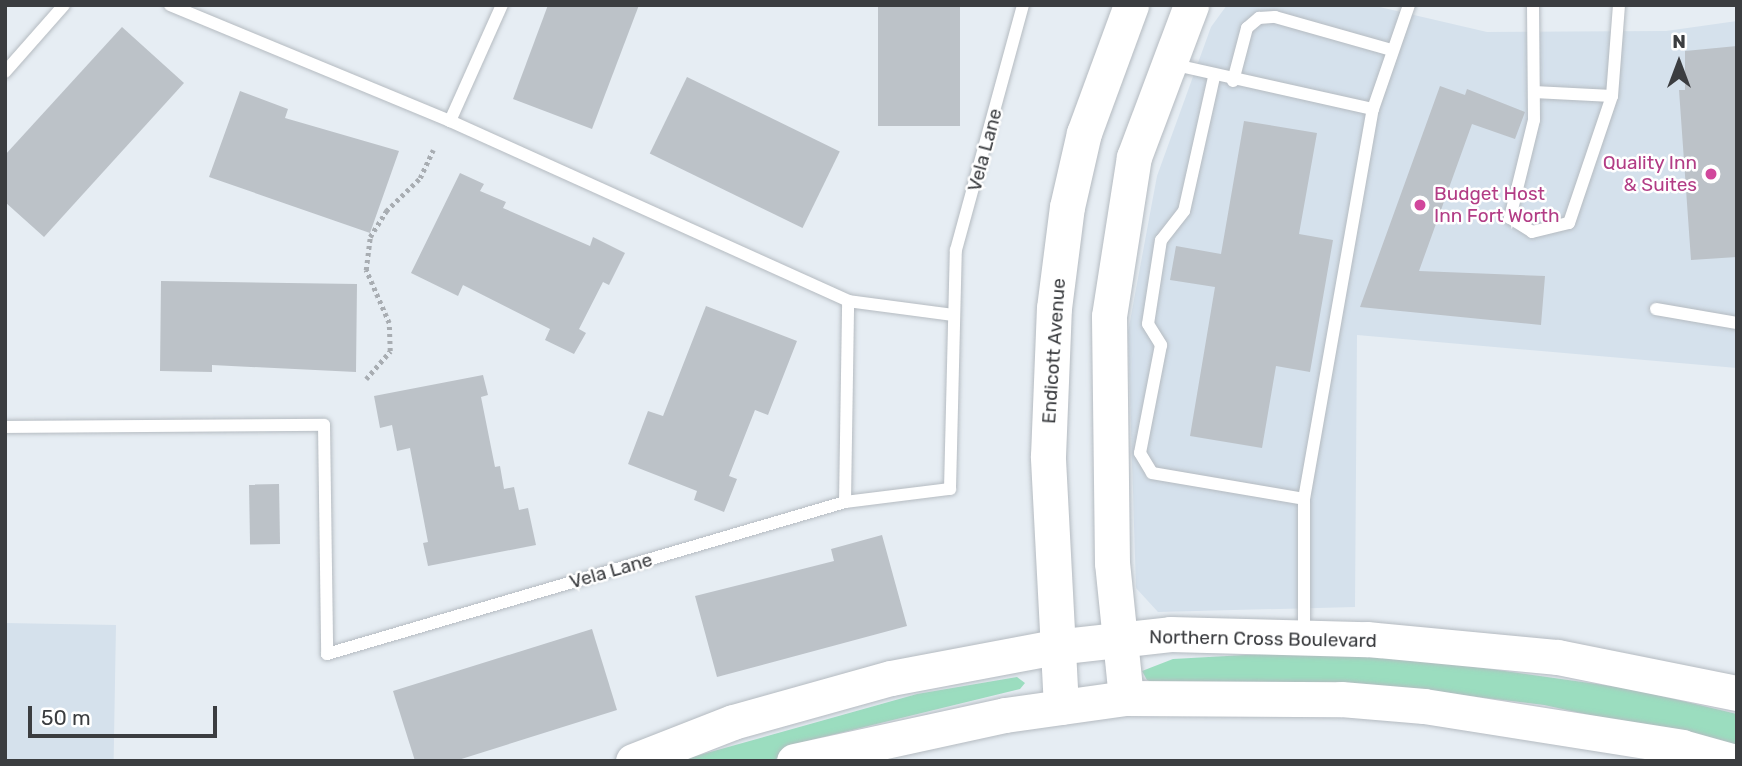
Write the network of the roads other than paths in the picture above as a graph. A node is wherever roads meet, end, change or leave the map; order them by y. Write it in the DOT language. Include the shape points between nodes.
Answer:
graph roads {
  1 [pos="64,5"];
  2 [pos="170,5"];
  3 [pos="502,5"];
  4 [pos="1023,5"];
  5 [pos="1131,5"];
  6 [pos="1191,5"];
  7 [pos="1409,5"];
  8 [pos="1533,5"];
  9 [pos="1619,5"];
  10 [pos="1392,50"];
  11 [pos="1167,63"];
  12 [pos="5,72"];
  13 [pos="1213,77"];
  14 [pos="1233,81"];
  15 [pos="1534,92"];
  16 [pos="1612,96"];
  17 [pos="1373,108"];
  18 [pos="450,121"];
  19 [pos="848,301"];
  20 [pos="1657,309"];
  21 [pos="953,316"];
  22 [pos="1737,323"];
  23 [pos="5,426"];
  24 [pos="1304,499"];
  25 [pos="845,502"];
  26 [pos="1304,637"];
  27 [pos="1120,639"];
  28 [pos="1055,647"];
  29 [pos="1737,693"];
  30 [pos="1126,698"];
  31 [pos="1061,707"];
  32 [pos="633,761"];
  33 [pos="794,761"];
  34 [pos="1732,761"];
  1 -- 12 [label="lane"];
  2 -- 18 [label="lane"];
  3 -- 18 [label="lane"];
  4 -- 21 [label="lane, Vela Lane" via="956,250"];
  5 -- 28 [label="street, Endicott Avenue" via="1084,133 1067,207 1054,308 1048,456"];
  6 -- 11 [label="street"];
  7 -- 10 [label="lane"];
  8 -- 15 [label="lane"];
  9 -- 16 [label="lane"];
  10 -- 14 [label="lane" via="1275,17 1259,18 1247,28"];
  10 -- 17 [label="lane"];
  11 -- 13 [label="lane"];
  11 -- 27 [label="street" via="1134,158 1109,316 1110,488"];
  13 -- 14 [label="lane"];
  13 -- 24 [label="lane" via="1184,211 1161,240 1147,324 1161,345 1140,453 1152,473"];
  14 -- 17 [label="lane"];
  15 -- 16 [label="lane"];
  15 -- 16 [label="lane" via="1534,120 1510,218 1532,232 1569,223"];
  17 -- 24 [label="lane"];
  18 -- 19 [label="lane"];
  19 -- 21 [label="lane"];
  19 -- 25 [label="lane"];
  20 -- 22 [label="lane"];
  21 -- 25 [label="lane, Vela Lane" via="950,489"];
  23 -- 25 [label="lane, Vela Lane" via="324,425 327,654"];
  24 -- 26 [label="lane"];
  26 -- 27 [label="street, Northern Cross Boulevard"];
  26 -- 29 [label="street, Northern Cross Boulevard" via="1558,657"];
  27 -- 28 [label="street, Northern Cross Boulevard"];
  27 -- 30 [label="street"];
  28 -- 31 [label="street, Endicott Avenue"];
  28 -- 32 [label="street, Northern Cross Boulevard" via="877,682 733,722"];
  30 -- 31 [label="street"];
  30 -- 34 [label="street" via="1341,699 1424,706 1682,747"];
  31 -- 33 [label="street"];
}
